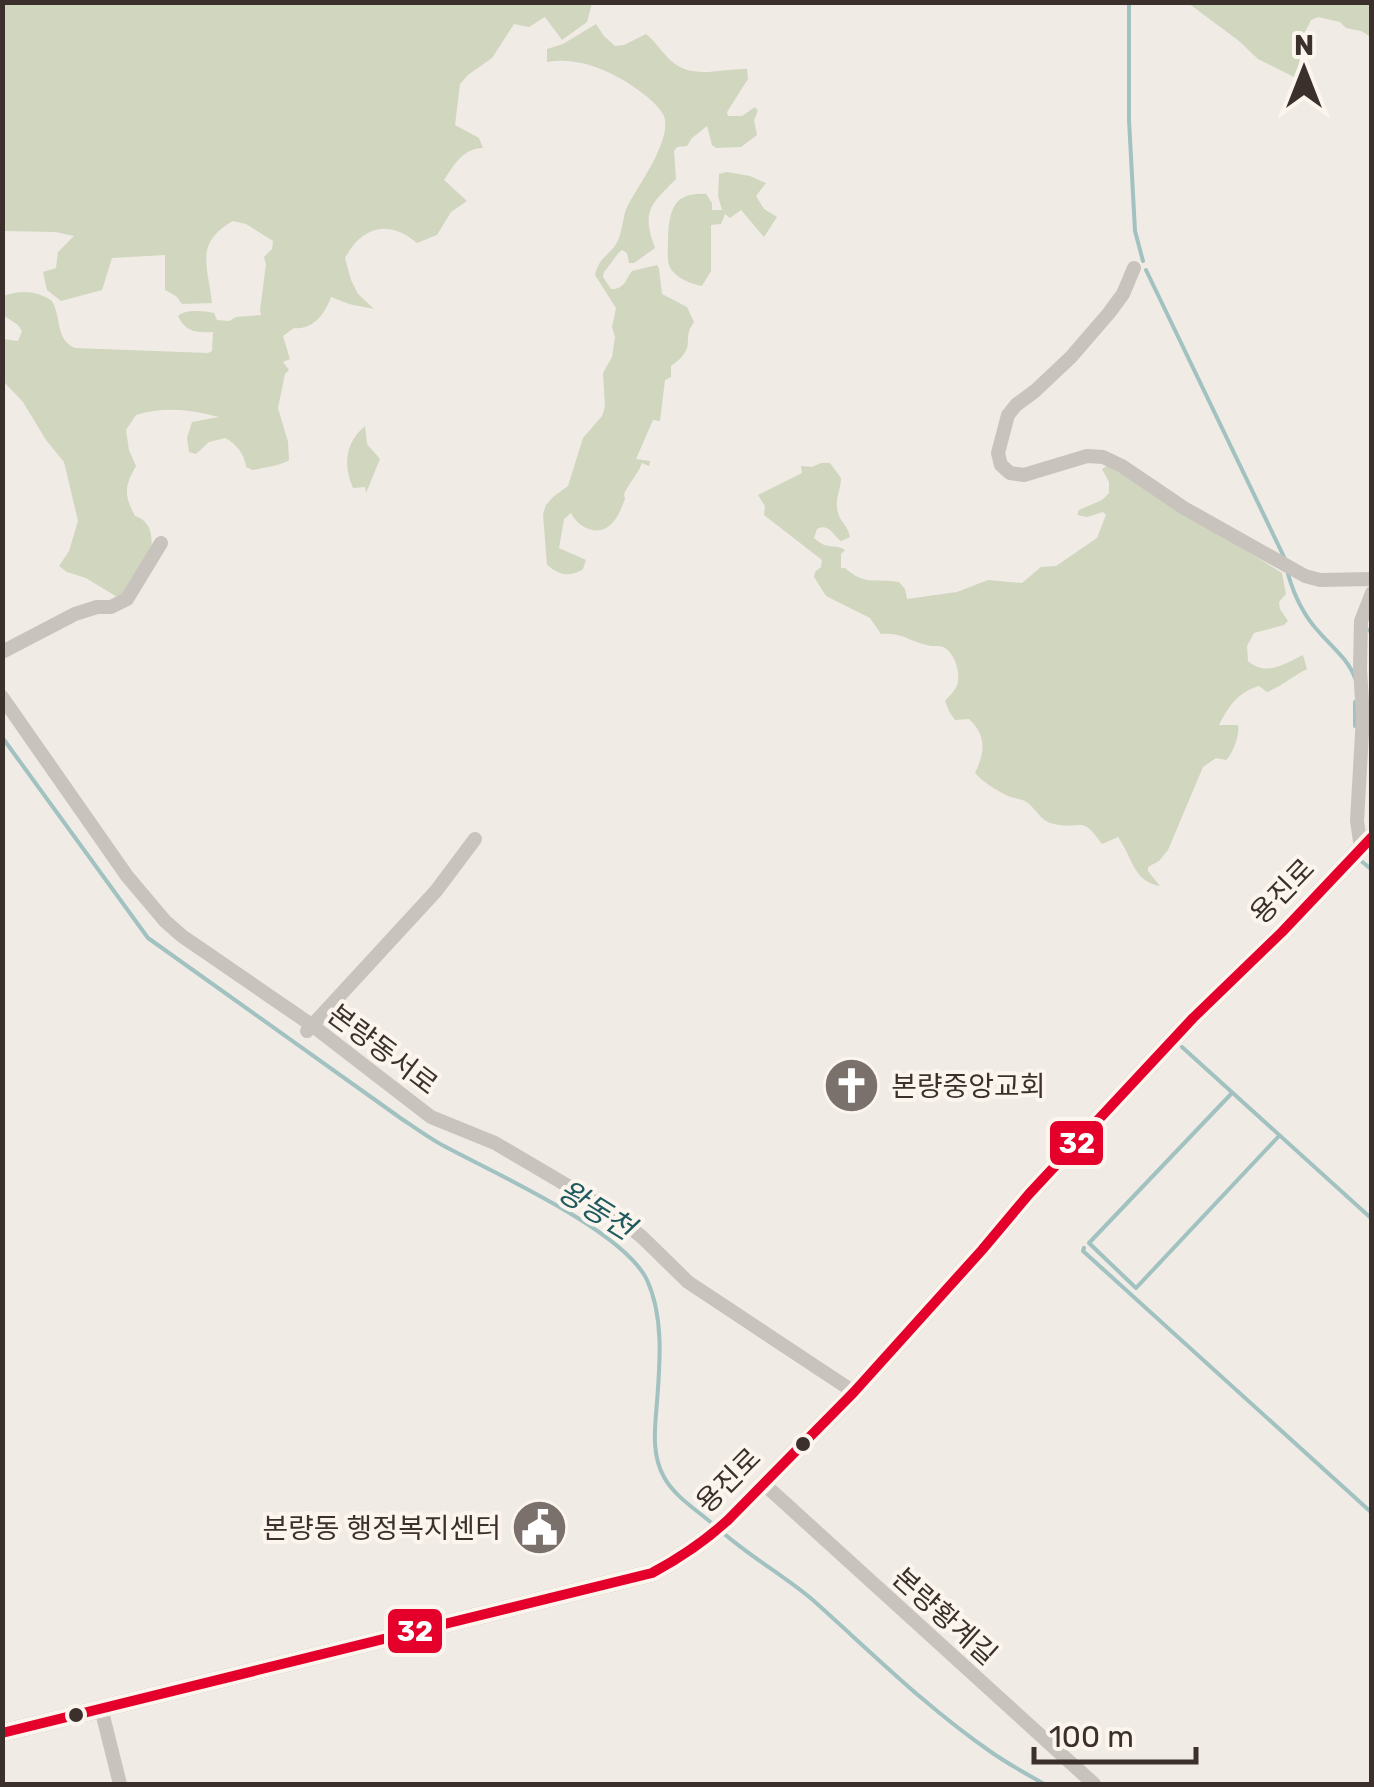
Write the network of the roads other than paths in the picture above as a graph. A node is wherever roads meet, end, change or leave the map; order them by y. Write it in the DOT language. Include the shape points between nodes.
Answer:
graph roads {
  1 [pos="1134,268"];
  2 [pos="161,543"];
  3 [pos="1372,579"];
  4 [pos="1372,593"];
  5 [pos="2,652"];
  6 [pos="2,697"];
  7 [pos="476,839"];
  8 [pos="1366,843"];
  9 [pos="310,1029"];
  10 [pos="854,1392"];
  11 [pos="764,1484"];
  12 [pos="101,1708"];
  13 [pos="2,1733"];
  14 [pos="120,1784"];
  15 [pos="1094,1784"];
  1 -- 3 [label="street" via="1110,313 1072,357 1016,404 998,453 1001,465 1024,475 1103,456 1305,576"];
  2 -- 5 [label="street" via="127,599 75,614"];
  4 -- 8 [label="street" via="1361,621 1358,821"];
  6 -- 9 [label="street, 본량동서로" via="165,921"];
  7 -- 9 [label="street"];
  8 -- 10 [label="main road, 용진로" via="1193,1018"];
  9 -- 10 [label="street, 본량동서로" via="431,1117 495,1144 607,1209 688,1282"];
  10 -- 11 [label="main road, 용진로"];
  11 -- 12 [label="main road, 용진로" via="712,1534 652,1573"];
  11 -- 15 [label="street, 본량황계길"];
  12 -- 13 [label="main road, 용진로"];
  12 -- 14 [label="street"];
}
